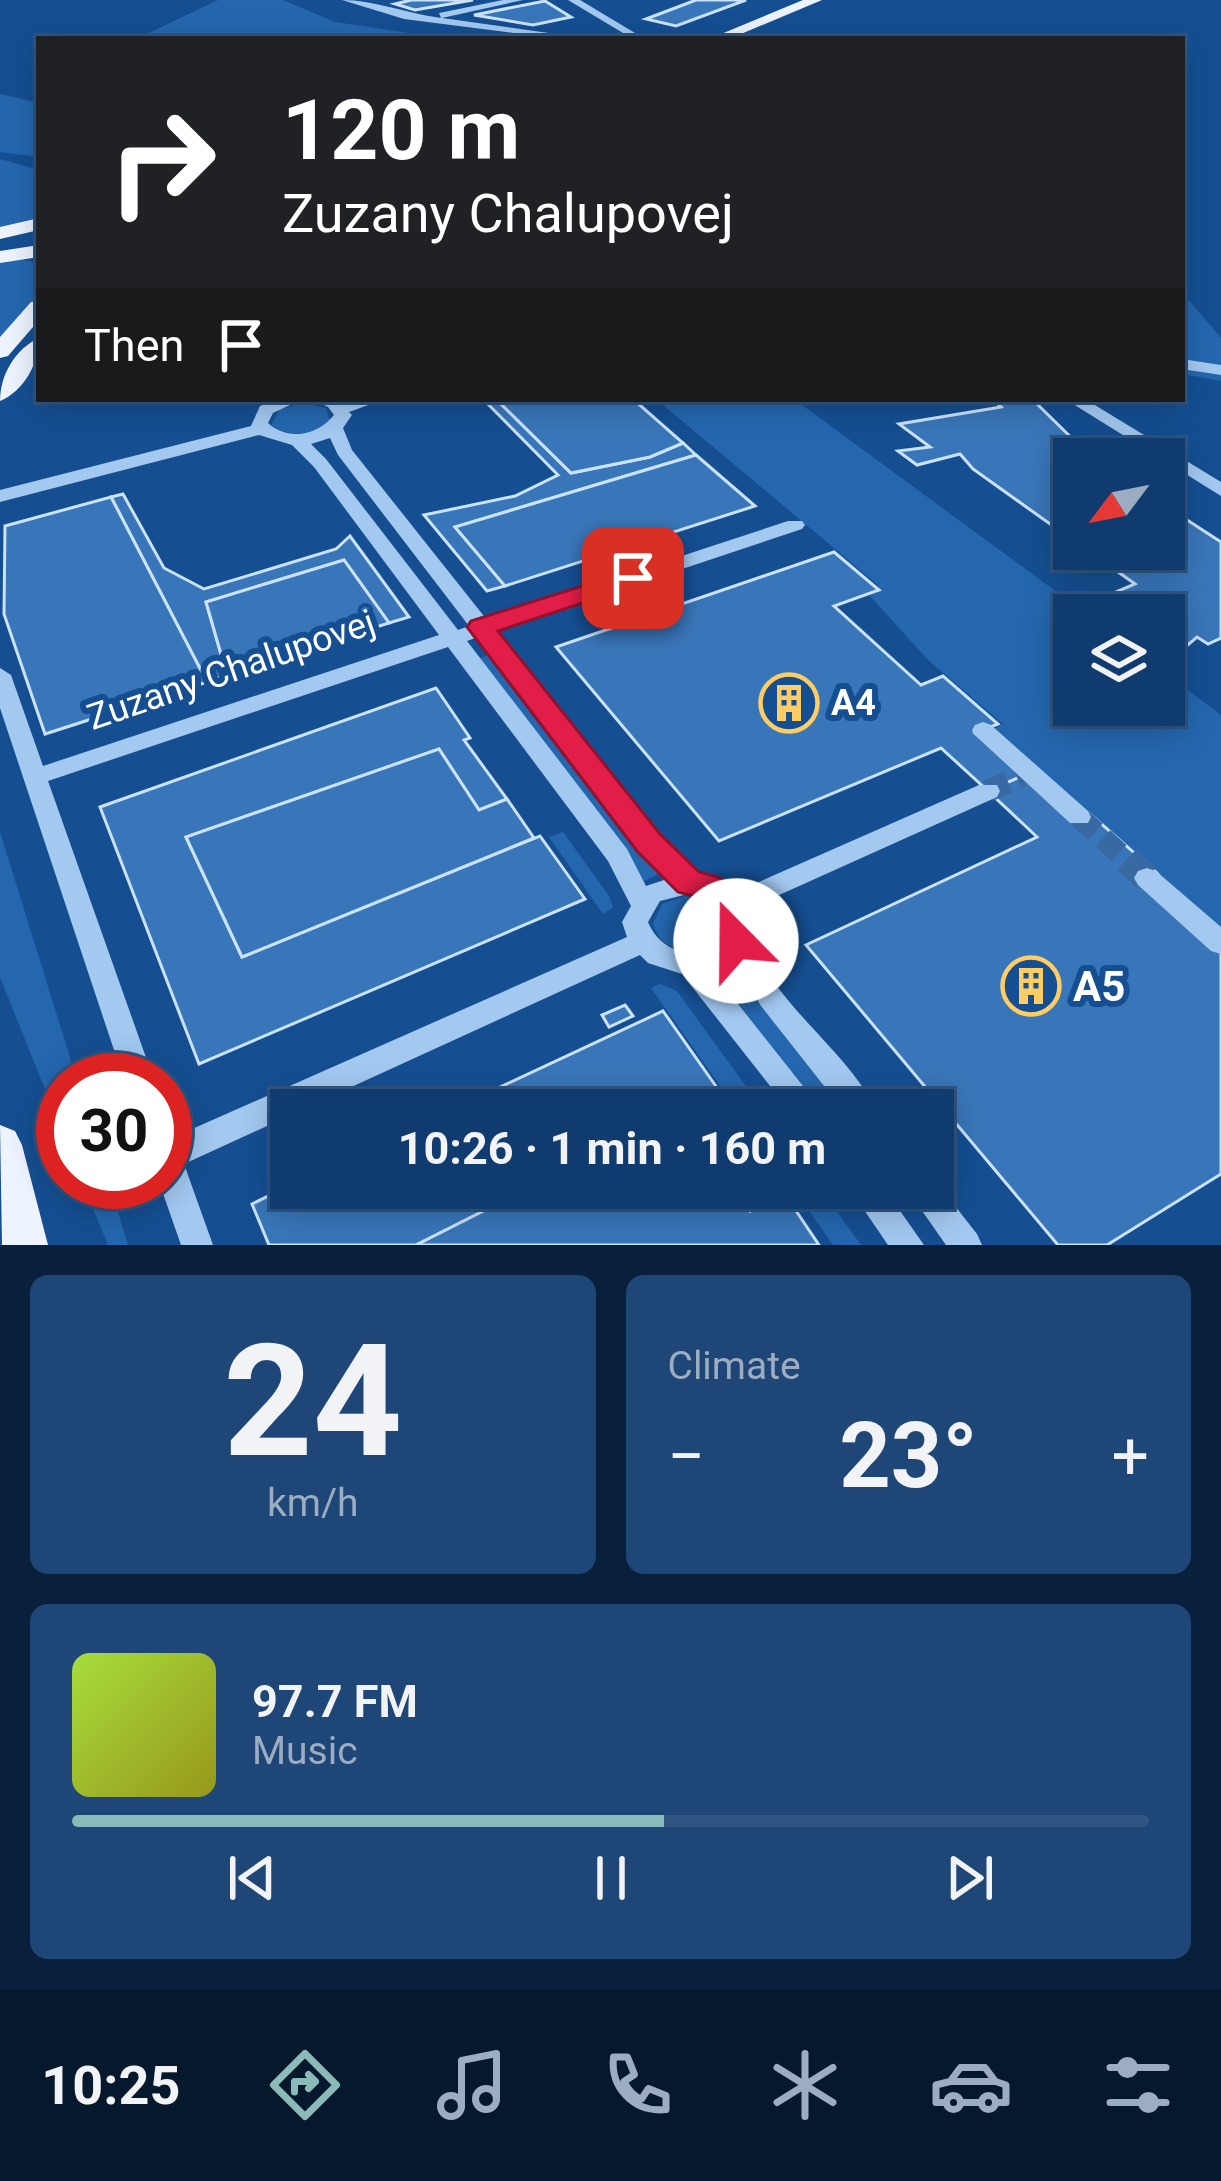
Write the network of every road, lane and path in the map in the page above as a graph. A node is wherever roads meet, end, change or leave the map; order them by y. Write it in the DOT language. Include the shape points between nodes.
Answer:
graph roads {
  1 [pos="347,0"];
  2 [pos="518,0"];
  3 [pos="573,0"];
  4 [pos="815,0"];
  5 [pos="425,19"];
  6 [pos="562,36"];
  7 [pos="632,36"];
  8 [pos="724,36"];
  9 [pos="36,225"];
  10 [pos="0,233"];
  11 [pos="36,251"];
  12 [pos="0,256"];
  13 [pos="36,310"];
  14 [pos="36,349"];
  15 [pos="0,351"];
  16 [pos="1185,364"];
  17 [pos="1221,370"];
  18 [pos="0,394"];
  19 [pos="284,402"];
  20 [pos="323,402"];
  21 [pos="371,402"];
  22 [pos="1078,402"];
  23 [pos="338,419"];
  24 [pos="261,429"];
  25 [pos="297,440"];
  26 [pos="1221,490"];
  27 [pos="0,496"];
  28 [pos="795,525"];
  29 [pos="481,627"];
  30 [pos="451,637"];
  31 [pos="0,675"];
  32 [pos="982,730"];
  33 [pos="35,777"];
  34 [pos="988,791"];
  35 [pos="1079,817"];
  36 [pos="1147,878"];
  37 [pos="689,883"];
  38 [pos="642,903"];
  39 [pos="733,904"];
  40 [pos="736,941"];
  41 [pos="642,942"];
  42 [pos="1221,943"];
  43 [pos="691,965"];
  44 [pos="130,1053"];
  45 [pos="790,1089"];
  46 [pos="844,1089"];
  47 [pos="192,1144"];
  48 [pos="0,1145"];
  49 [pos="184,1209"];
  50 [pos="881,1209"];
  51 [pos="938,1209"];
  52 [pos="25,1245"];
  53 [pos="197,1245"];
  54 [pos="908,1245"];
  55 [pos="966,1245"];
  1 -- 5 [label="street"];
  2 -- 5 [label="street"];
  3 -- 7 [label="street"];
  4 -- 8 [label="main road"];
  5 -- 6 [label="street"];
  9 -- 10 [label="main road"];
  11 -- 12 [label="main road"];
  13 -- 15 [label="main road"];
  14 -- 18 [label="main road"];
  16 -- 17 [label="street"];
  19 -- 24 [label="street" via="266,410"];
  20 -- 23 [label="street"];
  21 -- 23 [label="street"];
  22 -- 26 [label="street"];
  23 -- 25 [label="street"];
  23 -- 29 [label="street" via="344,451"];
  24 -- 25 [label="street"];
  24 -- 27 [label="street"];
  25 -- 30 [label="street, Zuzany Chalupovej"];
  28 -- 29 [label="street, Zuzany Chalupovej"];
  29 -- 30 [label="street, Zuzany Chalupovej"];
  29 -- 37 [label="street"];
  30 -- 33 [label="street, Zuzany Chalupovej"];
  30 -- 38 [label="street, Zuzany Chalupovej" via="618,856"];
  31 -- 33 [label="street"];
  32 -- 35 [label="street"];
  33 -- 44 [label="street"];
  34 -- 39 [label="street"];
  36 -- 42 [label="street"];
  37 -- 38 [label="street"];
  37 -- 39 [label="street"];
  38 -- 41 [label="street, Zuzany Chalupovej" via="635,922"];
  39 -- 40 [label="street"];
  40 -- 43 [label="street" via="726,954"];
  40 -- 46 [label="street"];
  41 -- 43 [label="street" via="662,959"];
  41 -- 47 [label="street"];
  43 -- 45 [label="street"];
  48 -- 52 [label="main road"];
  49 -- 53 [label="street"];
  50 -- 54 [label="street"];
  51 -- 55 [label="street"];
}
